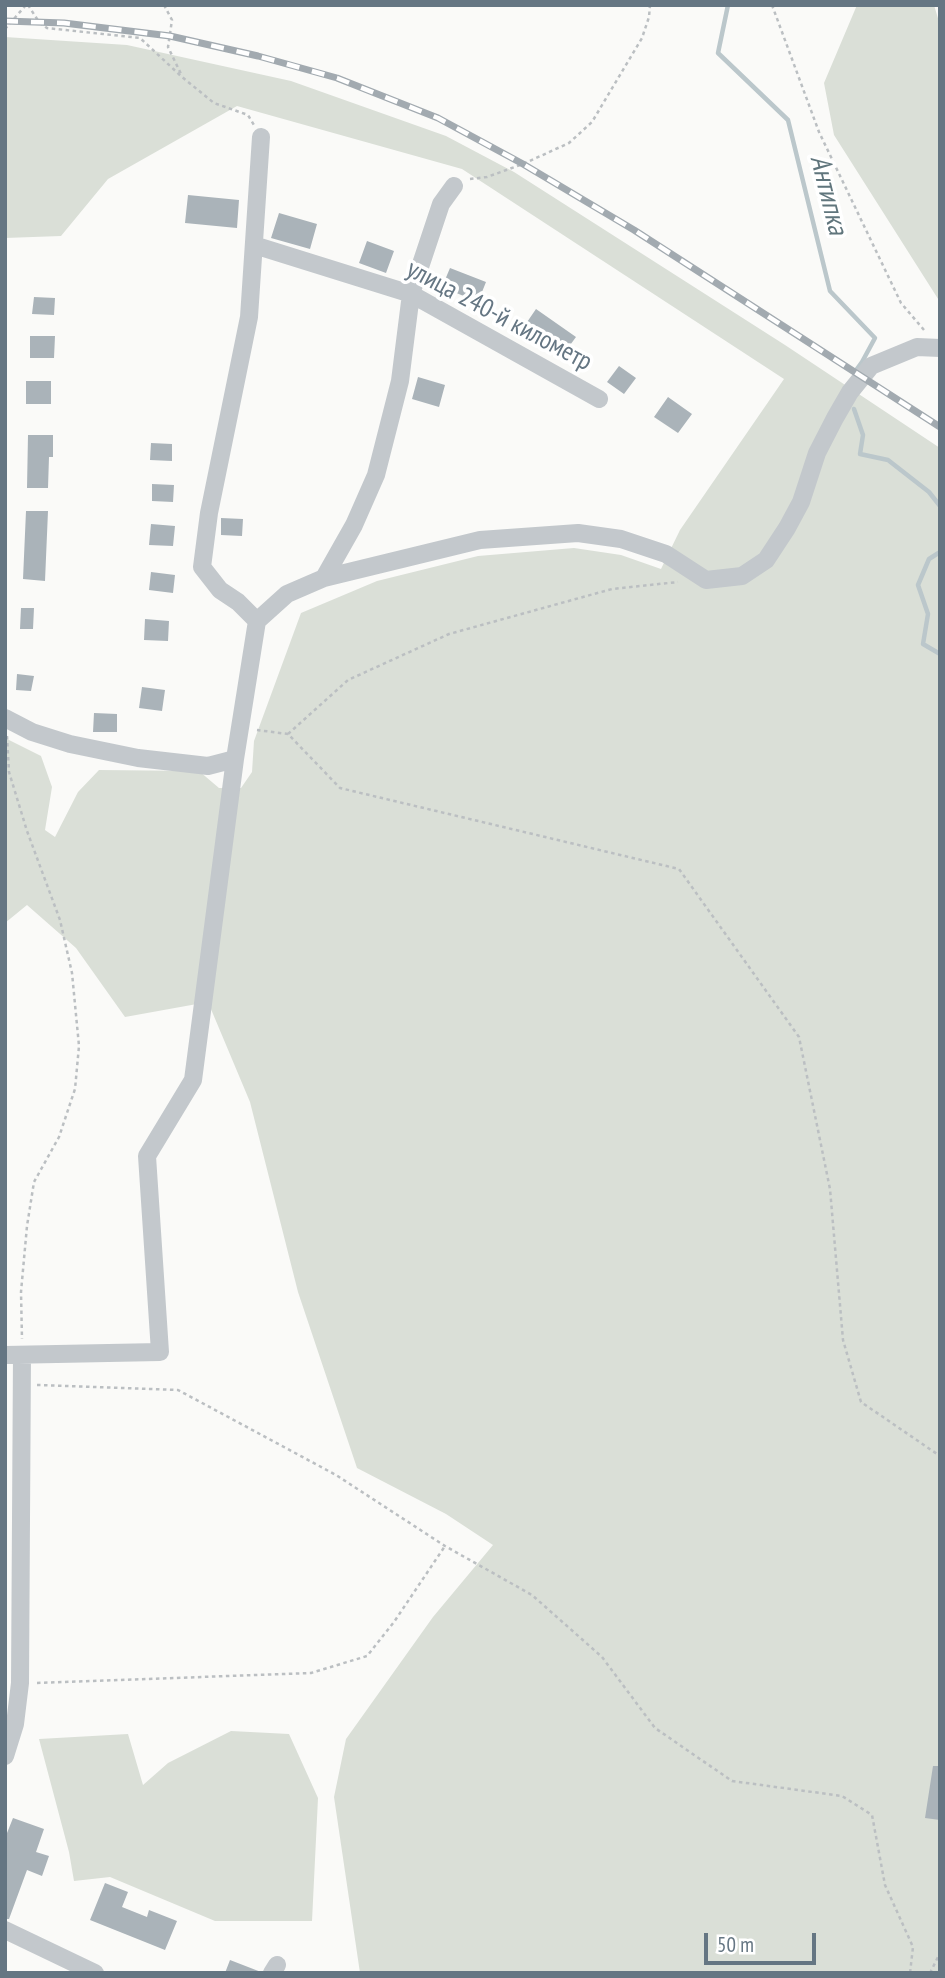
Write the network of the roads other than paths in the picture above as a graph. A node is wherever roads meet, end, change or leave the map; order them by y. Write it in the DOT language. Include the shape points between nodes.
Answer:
graph roads {
  1 [pos="261,137"];
  2 [pos="454,186"];
  3 [pos="254,245"];
  4 [pos="411,294"];
  5 [pos="938,347"];
  6 [pos="599,399"];
  7 [pos="324,578"];
  8 [pos="257,621"];
  9 [pos="6,718"];
  10 [pos="235,759"];
  11 [pos="14,1355"];
  12 [pos="5,1756"];
  13 [pos="5,1930"];
  14 [pos="95,1973"];
  1 -- 3 [label="street"];
  2 -- 4 [label="street" via="442,204"];
  3 -- 4 [label="street, улица 240-й километр"];
  3 -- 8 [label="street" via="249,317 202,567 220,590"];
  4 -- 6 [label="street, улица 240-й километр"];
  4 -- 7 [label="street" via="400,381 376,475"];
  5 -- 7 [label="street" via="917,347 871,366 850,392 823,441 787,528 766,560 743,576 706,580 666,554 621,539 578,533 480,540"];
  7 -- 8 [label="street" via="287,594"];
  8 -- 10 [label="street"];
  9 -- 10 [label="street" via="70,744 138,758 208,766"];
  10 -- 11 [label="street" via="193,1080 147,1156 160,1352"];
  11 -- 12 [label="street" via="23,1385 20,1683"];
  13 -- 14 [label="street"];
}
